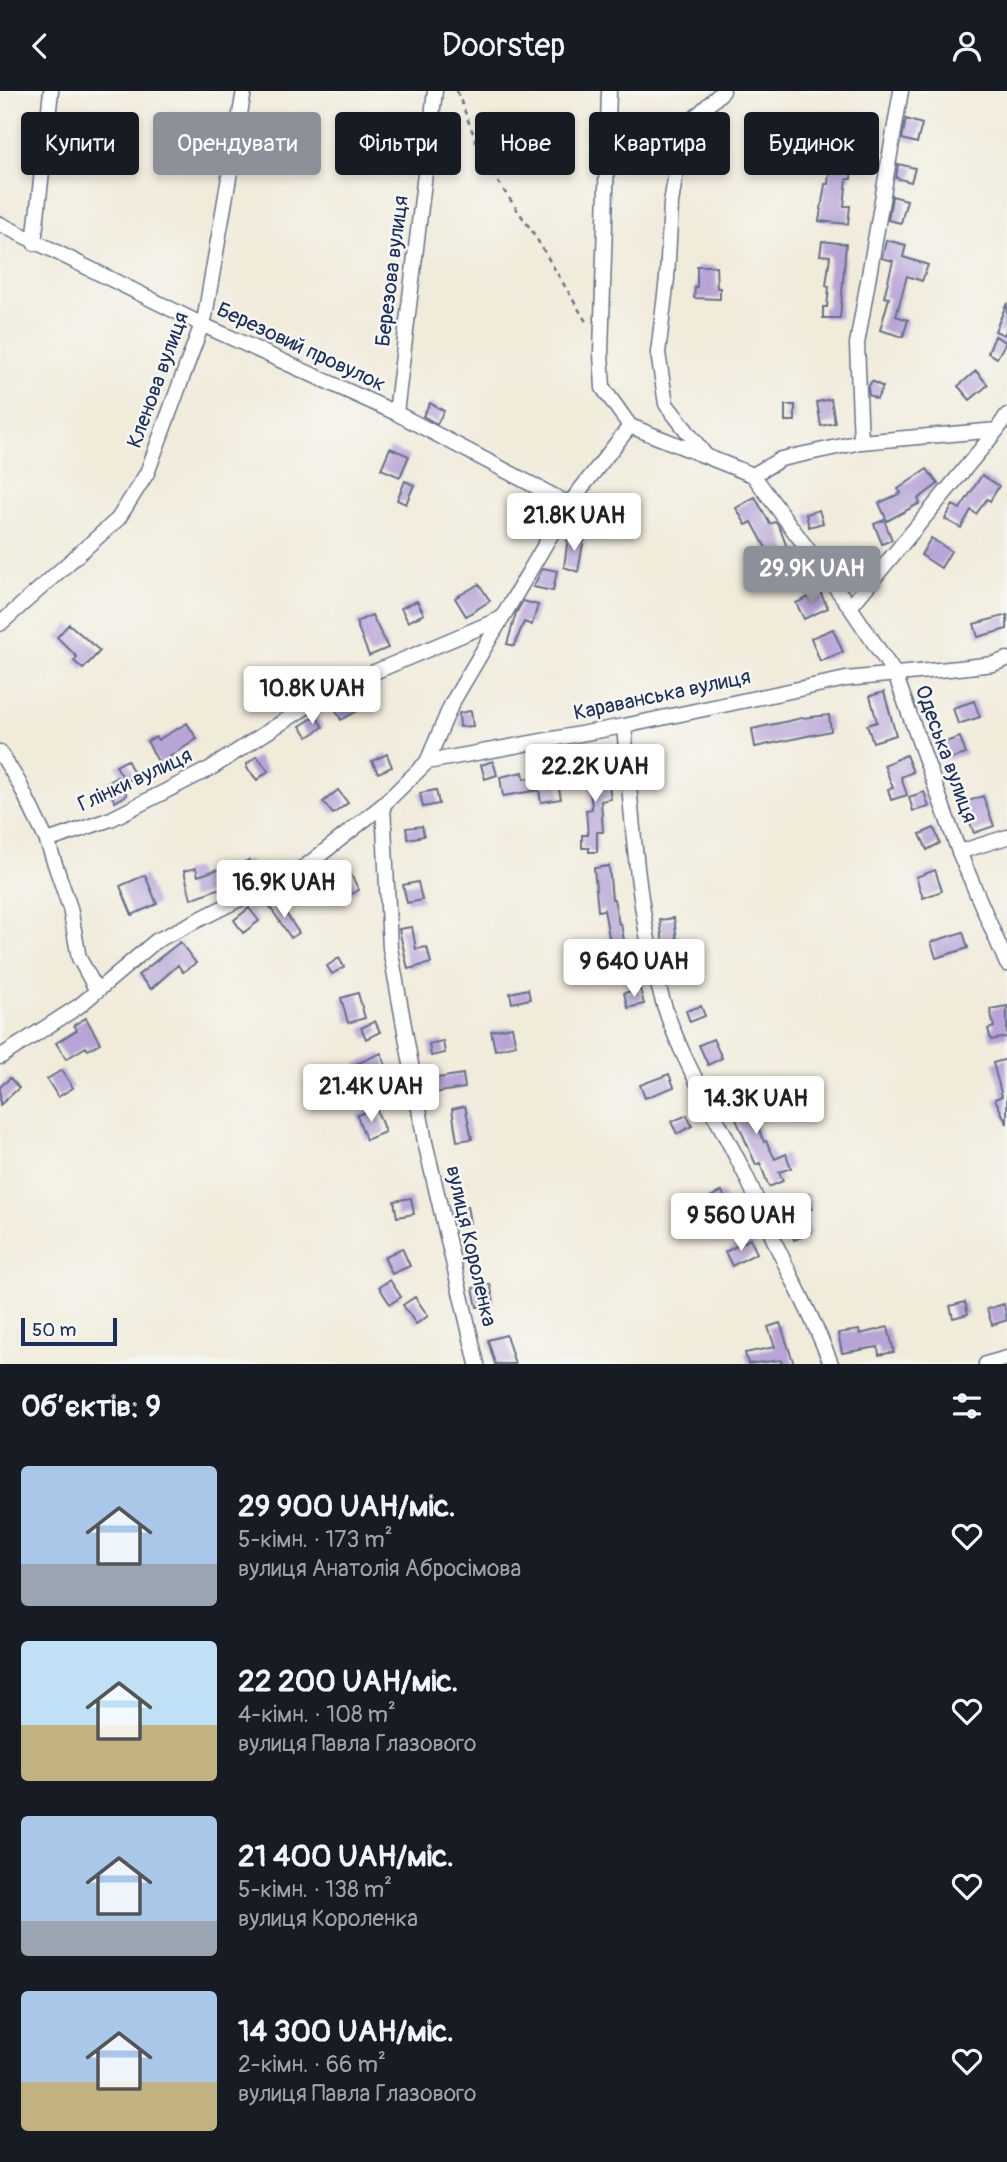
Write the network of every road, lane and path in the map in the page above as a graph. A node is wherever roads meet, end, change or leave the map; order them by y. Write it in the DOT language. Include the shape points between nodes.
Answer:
graph roads {
  1 [pos="51,91"];
  2 [pos="244,91"];
  3 [pos="435,91"];
  4 [pos="457,91"];
  5 [pos="609,91"];
  6 [pos="723,91"];
  7 [pos="901,91"];
  8 [pos="0,224"];
  9 [pos="34,243"];
  10 [pos="201,324"];
  11 [pos="601,353"];
  12 [pos="396,414"];
  13 [pos="1007,415"];
  14 [pos="630,426"];
  15 [pos="997,430"];
  16 [pos="861,442"];
  17 [pos="707,457"];
  18 [pos="753,475"];
  19 [pos="569,504"];
  20 [pos="850,607"];
  21 [pos="500,619"];
  22 [pos="0,624"];
  23 [pos="1007,659"];
  24 [pos="895,674"];
  25 [pos="624,726"];
  26 [pos="0,752"];
  27 [pos="427,762"];
  28 [pos="383,805"];
  29 [pos="1007,837"];
  30 [pos="47,841"];
  31 [pos="959,852"];
  32 [pos="1007,964"];
  33 [pos="97,991"];
  34 [pos="0,1057"];
  35 [pos="1007,1358"];
  36 [pos="477,1364"];
  37 [pos="831,1364"];
  38 [pos="986,1364"];
  1 -- 9 [label="street"];
  2 -- 10 [label="street, Кленова вулиця"];
  3 -- 12 [label="street, Березова вулиця"];
  4 -- 11 [label="path" via="484,162 539,243"];
  5 -- 11 [label="street"];
  6 -- 17 [label="street" via="683,129 671,203 658,353 666,404"];
  7 -- 16 [label="street" via="857,344"];
  8 -- 9 [label="street, Березовий провулок"];
  9 -- 10 [label="street, Березовий провулок"];
  10 -- 12 [label="street, Березовий провулок"];
  10 -- 22 [label="street, Кленова вулиця" via="146,474 118,519"];
  11 -- 14 [label="street" via="603,388"];
  12 -- 19 [label="street, Березовий провулок"];
  13 -- 15 [label="street"];
  14 -- 17 [label="street"];
  14 -- 19 [label="street"];
  15 -- 16 [label="street"];
  15 -- 20 [label="street"];
  16 -- 18 [label="street" via="780,459"];
  17 -- 18 [label="street"];
  18 -- 20 [label="street, Одеська вулиця"];
  19 -- 21 [label="street"];
  20 -- 24 [label="street, Одеська вулиця"];
  21 -- 27 [label="street" via="452,703"];
  21 -- 30 [label="street, Глінки вулиця" via="334,689 211,768 111,819"];
  23 -- 24 [label="street, Караванська вулиця"];
  24 -- 25 [label="street, Караванська вулиця" via="823,683"];
  24 -- 31 [label="street, Одеська вулиця"];
  25 -- 27 [label="street, Караванська вулиця"];
  25 -- 37 [label="street" via="642,905 659,990 693,1074 815,1322"];
  26 -- 30 [label="street"];
  27 -- 28 [label="street"];
  28 -- 33 [label="street" via="306,866 156,941"];
  28 -- 36 [label="street, вулиця Короленка" via="390,948 425,1142"];
  29 -- 31 [label="street"];
  30 -- 33 [label="street" via="70,908 79,958"];
  31 -- 32 [label="street, Одеська вулиця"];
  33 -- 34 [label="street"];
  35 -- 38 [label="street"];
}
